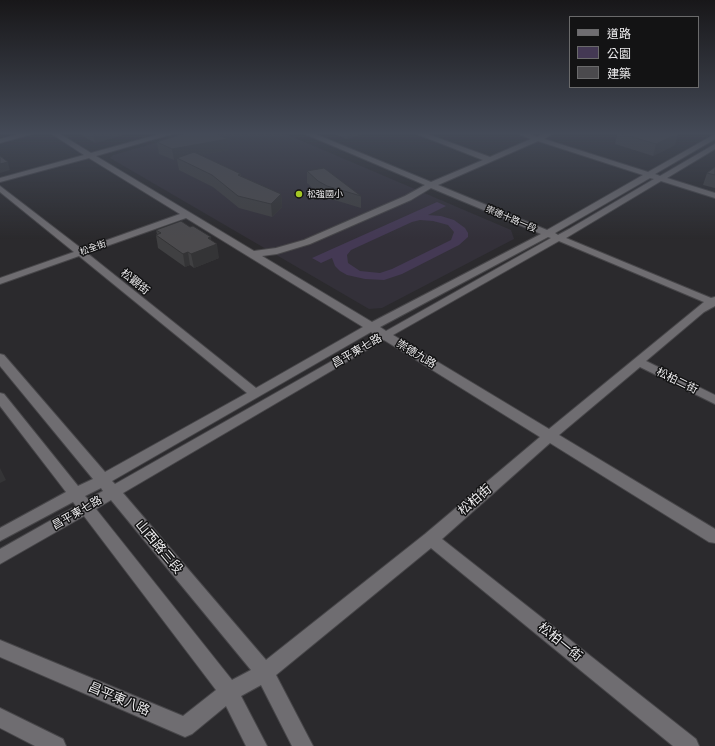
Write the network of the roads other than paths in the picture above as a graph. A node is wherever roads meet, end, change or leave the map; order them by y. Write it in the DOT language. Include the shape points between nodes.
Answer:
graph roads {
  1 [pos="41,169"];
  2 [pos="110,169"];
  3 [pos="392,169"];
  4 [pos="470,169"];
  5 [pos="629,169"];
  6 [pos="666,169"];
  7 [pos="670,169"];
  8 [pos="654,177"];
  9 [pos="0,180"];
  10 [pos="431,185"];
  11 [pos="0,188"];
  12 [pos="715,196"];
  13 [pos="187,215"];
  14 [pos="545,233"];
  15 [pos="557,238"];
  16 [pos="80,253"];
  17 [pos="253,254"];
  18 [pos="0,281"];
  19 [pos="714,302"];
  20 [pos="372,328"];
  21 [pos="384,336"];
  22 [pos="0,358"];
  23 [pos="638,362"];
  24 [pos="256,394"];
  25 [pos="0,397"];
  26 [pos="715,400"];
  27 [pos="550,436"];
  28 [pos="108,486"];
  29 [pos="75,494"];
  30 [pos="87,508"];
  31 [pos="0,535"];
  32 [pos="715,537"];
  33 [pos="431,539"];
  34 [pos="0,557"];
  35 [pos="0,648"];
  36 [pos="265,673"];
  37 [pos="229,692"];
  38 [pos="0,718"];
  39 [pos="56,746"];
  40 [pos="257,746"];
  41 [pos="303,746"];
  42 [pos="689,746"];
  1 -- 9 [label="street"];
  2 -- 13 [label="street, 崇德九路"];
  3 -- 10 [label="street, 崇德十路一段"];
  4 -- 10 [label="street"];
  5 -- 8 [label="street"];
  6 -- 8 [label="street, 昌平東七路"];
  7 -- 8 [label="street, 昌平東七路"];
  8 -- 12 [label="street"];
  8 -- 14 [label="street, 昌平東七路"];
  8 -- 15 [label="street, 昌平東七路" via="572,232"];
  10 -- 14 [label="street, 崇德十路一段"];
  10 -- 17 [label="street" via="408,198 308,242"];
  11 -- 16 [label="street, 松觀街"];
  13 -- 16 [label="street, 松全街"];
  13 -- 17 [label="street, 崇德九路"];
  14 -- 15 [label="street, 崇德十路一段"];
  14 -- 20 [label="street, 昌平東七路"];
  15 -- 19 [label="street, 崇德十路一段"];
  15 -- 21 [label="street, 昌平東七路"];
  16 -- 18 [label="street, 松全街"];
  16 -- 24 [label="street, 松觀街"];
  17 -- 20 [label="street, 崇德九路"];
  19 -- 23 [label="street, 松柏街" via="700,310"];
  20 -- 21 [label="street, 崇德九路"];
  20 -- 24 [label="street, 昌平東七路"];
  21 -- 27 [label="street, 崇德九路"];
  21 -- 28 [label="street, 昌平東七路"];
  22 -- 28 [label="street, 山西路三段"];
  23 -- 26 [label="street, 松柏二街"];
  23 -- 27 [label="street, 松柏街"];
  24 -- 28 [label="street, 昌平東七路"];
  25 -- 29 [label="street"];
  27 -- 32 [label="street, 崇德九路"];
  27 -- 33 [label="street, 松柏街"];
  28 -- 29 [label="street, 昌平東七路"];
  28 -- 30 [label="street, 昌平東七路"];
  28 -- 36 [label="street, 山西路三段"];
  29 -- 30 [label="street"];
  29 -- 31 [label="street, 昌平東七路"];
  30 -- 34 [label="street, 昌平東七路"];
  30 -- 37 [label="street"];
  33 -- 36 [label="street, 松柏街"];
  33 -- 42 [label="street, 松柏一街"];
  35 -- 37 [label="street, 昌平東八路" via="185,728"];
  36 -- 37 [label="street, 松柏街"];
  36 -- 41 [label="street, 山西路三段"];
  37 -- 40 [label="street"];
  38 -- 39 [label="street"];
}
